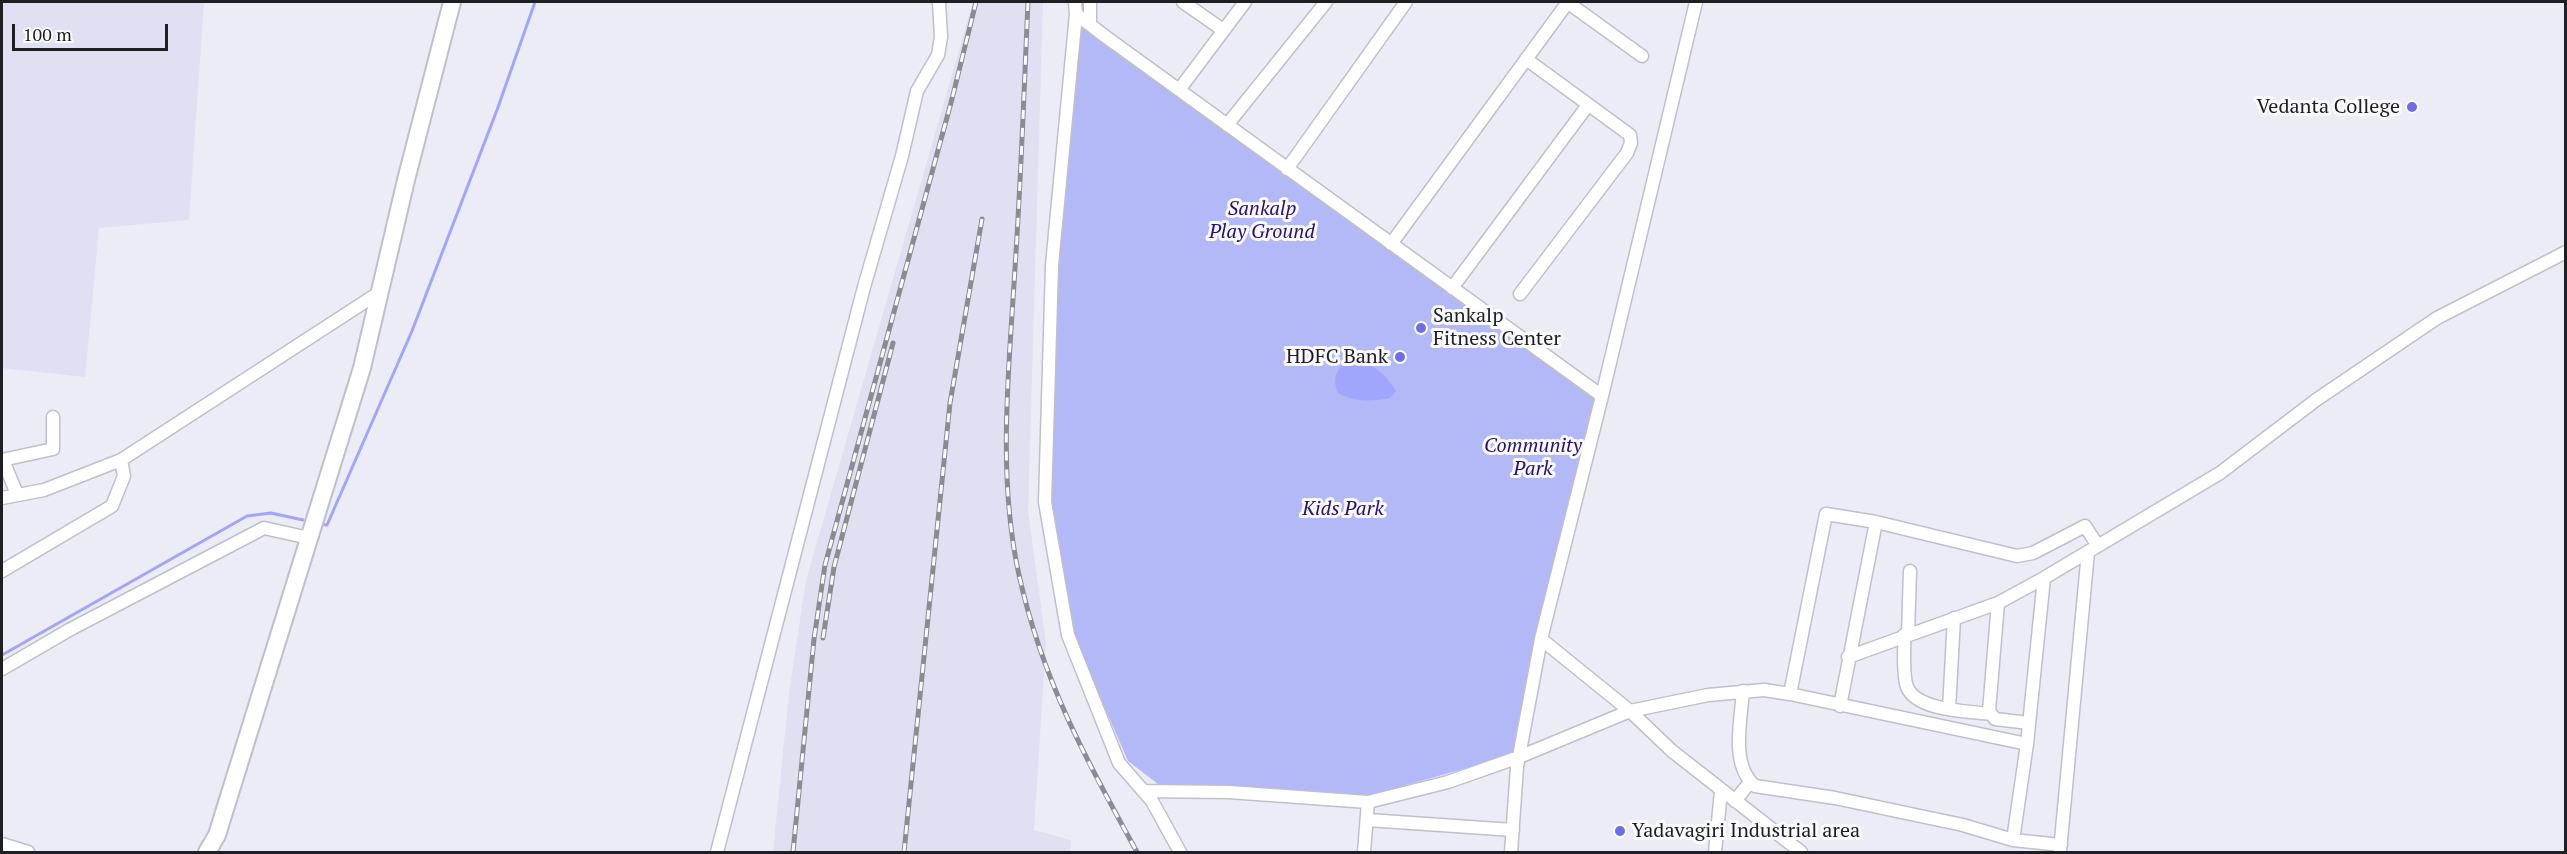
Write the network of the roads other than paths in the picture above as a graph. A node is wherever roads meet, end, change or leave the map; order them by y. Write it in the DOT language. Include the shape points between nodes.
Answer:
graph roads {
  1 [pos="452,2"];
  2 [pos="939,2"];
  3 [pos="1090,2"];
  4 [pos="1183,2"];
  5 [pos="1245,2"];
  6 [pos="1326,2"];
  7 [pos="1406,2"];
  8 [pos="1568,2"];
  9 [pos="1696,2"];
  10 [pos="1075,8"];
  11 [pos="1089,23"];
  12 [pos="1223,30"];
  13 [pos="1642,56"];
  14 [pos="1526,60"];
  15 [pos="1179,90"];
  16 [pos="1588,105"];
  17 [pos="1227,125"];
  18 [pos="1287,169"];
  19 [pos="1392,244"];
  20 [pos="2565,252"];
  21 [pos="1452,288"];
  22 [pos="380,292"];
  23 [pos="1520,294"];
  24 [pos="1602,396"];
  25 [pos="53,417"];
  26 [pos="121,459"];
  27 [pos="2,460"];
  28 [pos="16,494"];
  29 [pos="2,498"];
  30 [pos="1876,522"];
  31 [pos="309,538"];
  32 [pos="2093,549"];
  33 [pos="2,571"];
  34 [pos="1910,571"];
  35 [pos="2044,578"];
  36 [pos="1998,603"];
  37 [pos="1954,618"];
  38 [pos="1906,635"];
  39 [pos="1541,639"];
  40 [pos="1848,657"];
  41 [pos="2,669"];
  42 [pos="1743,691"];
  43 [pos="1790,694"];
  44 [pos="1840,706"];
  45 [pos="1949,709"];
  46 [pos="1630,711"];
  47 [pos="1990,714"];
  48 [pos="2029,723"];
  49 [pos="2027,744"];
  50 [pos="1519,757"];
  51 [pos="1750,782"];
  52 [pos="1144,790"];
  53 [pos="1720,790"];
  54 [pos="1735,801"];
  55 [pos="1368,802"];
  56 [pos="1368,820"];
  57 [pos="1513,830"];
  58 [pos="217,835"];
  59 [pos="2013,840"];
  60 [pos="2,844"];
  61 [pos="2060,849"];
  62 [pos="28,852"];
  63 [pos="207,852"];
  64 [pos="216,852"];
  65 [pos="717,852"];
  66 [pos="1180,852"];
  67 [pos="1364,852"];
  68 [pos="1511,852"];
  69 [pos="1715,852"];
  70 [pos="1801,852"];
  1 -- 22 [label="street"];
  2 -- 65 [label="street" via="938,55 917,91"];
  3 -- 11 [label="street"];
  4 -- 12 [label="street"];
  5 -- 12 [label="street"];
  6 -- 17 [label="street"];
  7 -- 18 [label="street"];
  8 -- 13 [label="street"];
  8 -- 14 [label="street"];
  9 -- 24 [label="street"];
  10 -- 11 [label="street"];
  10 -- 52 [label="street" via="1052,265 1044,502 1068,635 1119,763"];
  11 -- 15 [label="street"];
  12 -- 15 [label="street"];
  14 -- 16 [label="street"];
  14 -- 19 [label="street"];
  15 -- 17 [label="street"];
  16 -- 21 [label="street"];
  16 -- 23 [label="street" via="1630,135 1631,143"];
  17 -- 18 [label="street"];
  18 -- 19 [label="street"];
  19 -- 21 [label="street"];
  20 -- 32 [label="street" via="2437,318 2316,400 2220,473"];
  21 -- 24 [label="street"];
  22 -- 26 [label="street"];
  22 -- 31 [label="street" via="362,368"];
  24 -- 39 [label="street"];
  25 -- 27 [label="street" via="53,449"];
  26 -- 28 [label="street" via="44,490"];
  26 -- 33 [label="street" via="124,476 112,506"];
  27 -- 28 [label="street"];
  28 -- 29 [label="street"];
  30 -- 32 [label="street" via="2017,556 2033,553 2085,526"];
  30 -- 40 [label="street"];
  30 -- 43 [label="street" via="1826,514"];
  31 -- 41 [label="street" via="264,528"];
  31 -- 58 [label="street"];
  32 -- 35 [label="street"];
  32 -- 61 [label="street"];
  34 -- 38 [label="street"];
  35 -- 36 [label="street"];
  35 -- 48 [label="street"];
  36 -- 37 [label="street"];
  36 -- 47 [label="street"];
  37 -- 38 [label="street"];
  37 -- 45 [label="street"];
  38 -- 40 [label="street"];
  38 -- 45 [label="street" via="1906,686 1924,704"];
  39 -- 46 [label="street"];
  39 -- 50 [label="street"];
  40 -- 44 [label="street"];
  42 -- 43 [label="street"];
  42 -- 46 [label="street" via="1708,694"];
  42 -- 51 [label="street" via="1739,737 1742,767"];
  43 -- 44 [label="street"];
  44 -- 49 [label="street"];
  45 -- 47 [label="street"];
  46 -- 50 [label="street"];
  46 -- 53 [label="street"];
  47 -- 48 [label="street"];
  48 -- 49 [label="street"];
  49 -- 59 [label="street"];
  50 -- 55 [label="street" via="1448,782"];
  50 -- 57 [label="street"];
  51 -- 54 [label="street"];
  51 -- 59 [label="street" via="1763,789 1835,798 1963,825"];
  52 -- 55 [label="street"];
  52 -- 66 [label="street"];
  53 -- 54 [label="street"];
  53 -- 69 [label="street"];
  54 -- 70 [label="street"];
  55 -- 56 [label="street"];
  56 -- 57 [label="street"];
  56 -- 67 [label="street"];
  57 -- 68 [label="street"];
  58 -- 63 [label="street"];
  58 -- 64 [label="street"];
  59 -- 61 [label="street"];
  60 -- 62 [label="street"];
}
